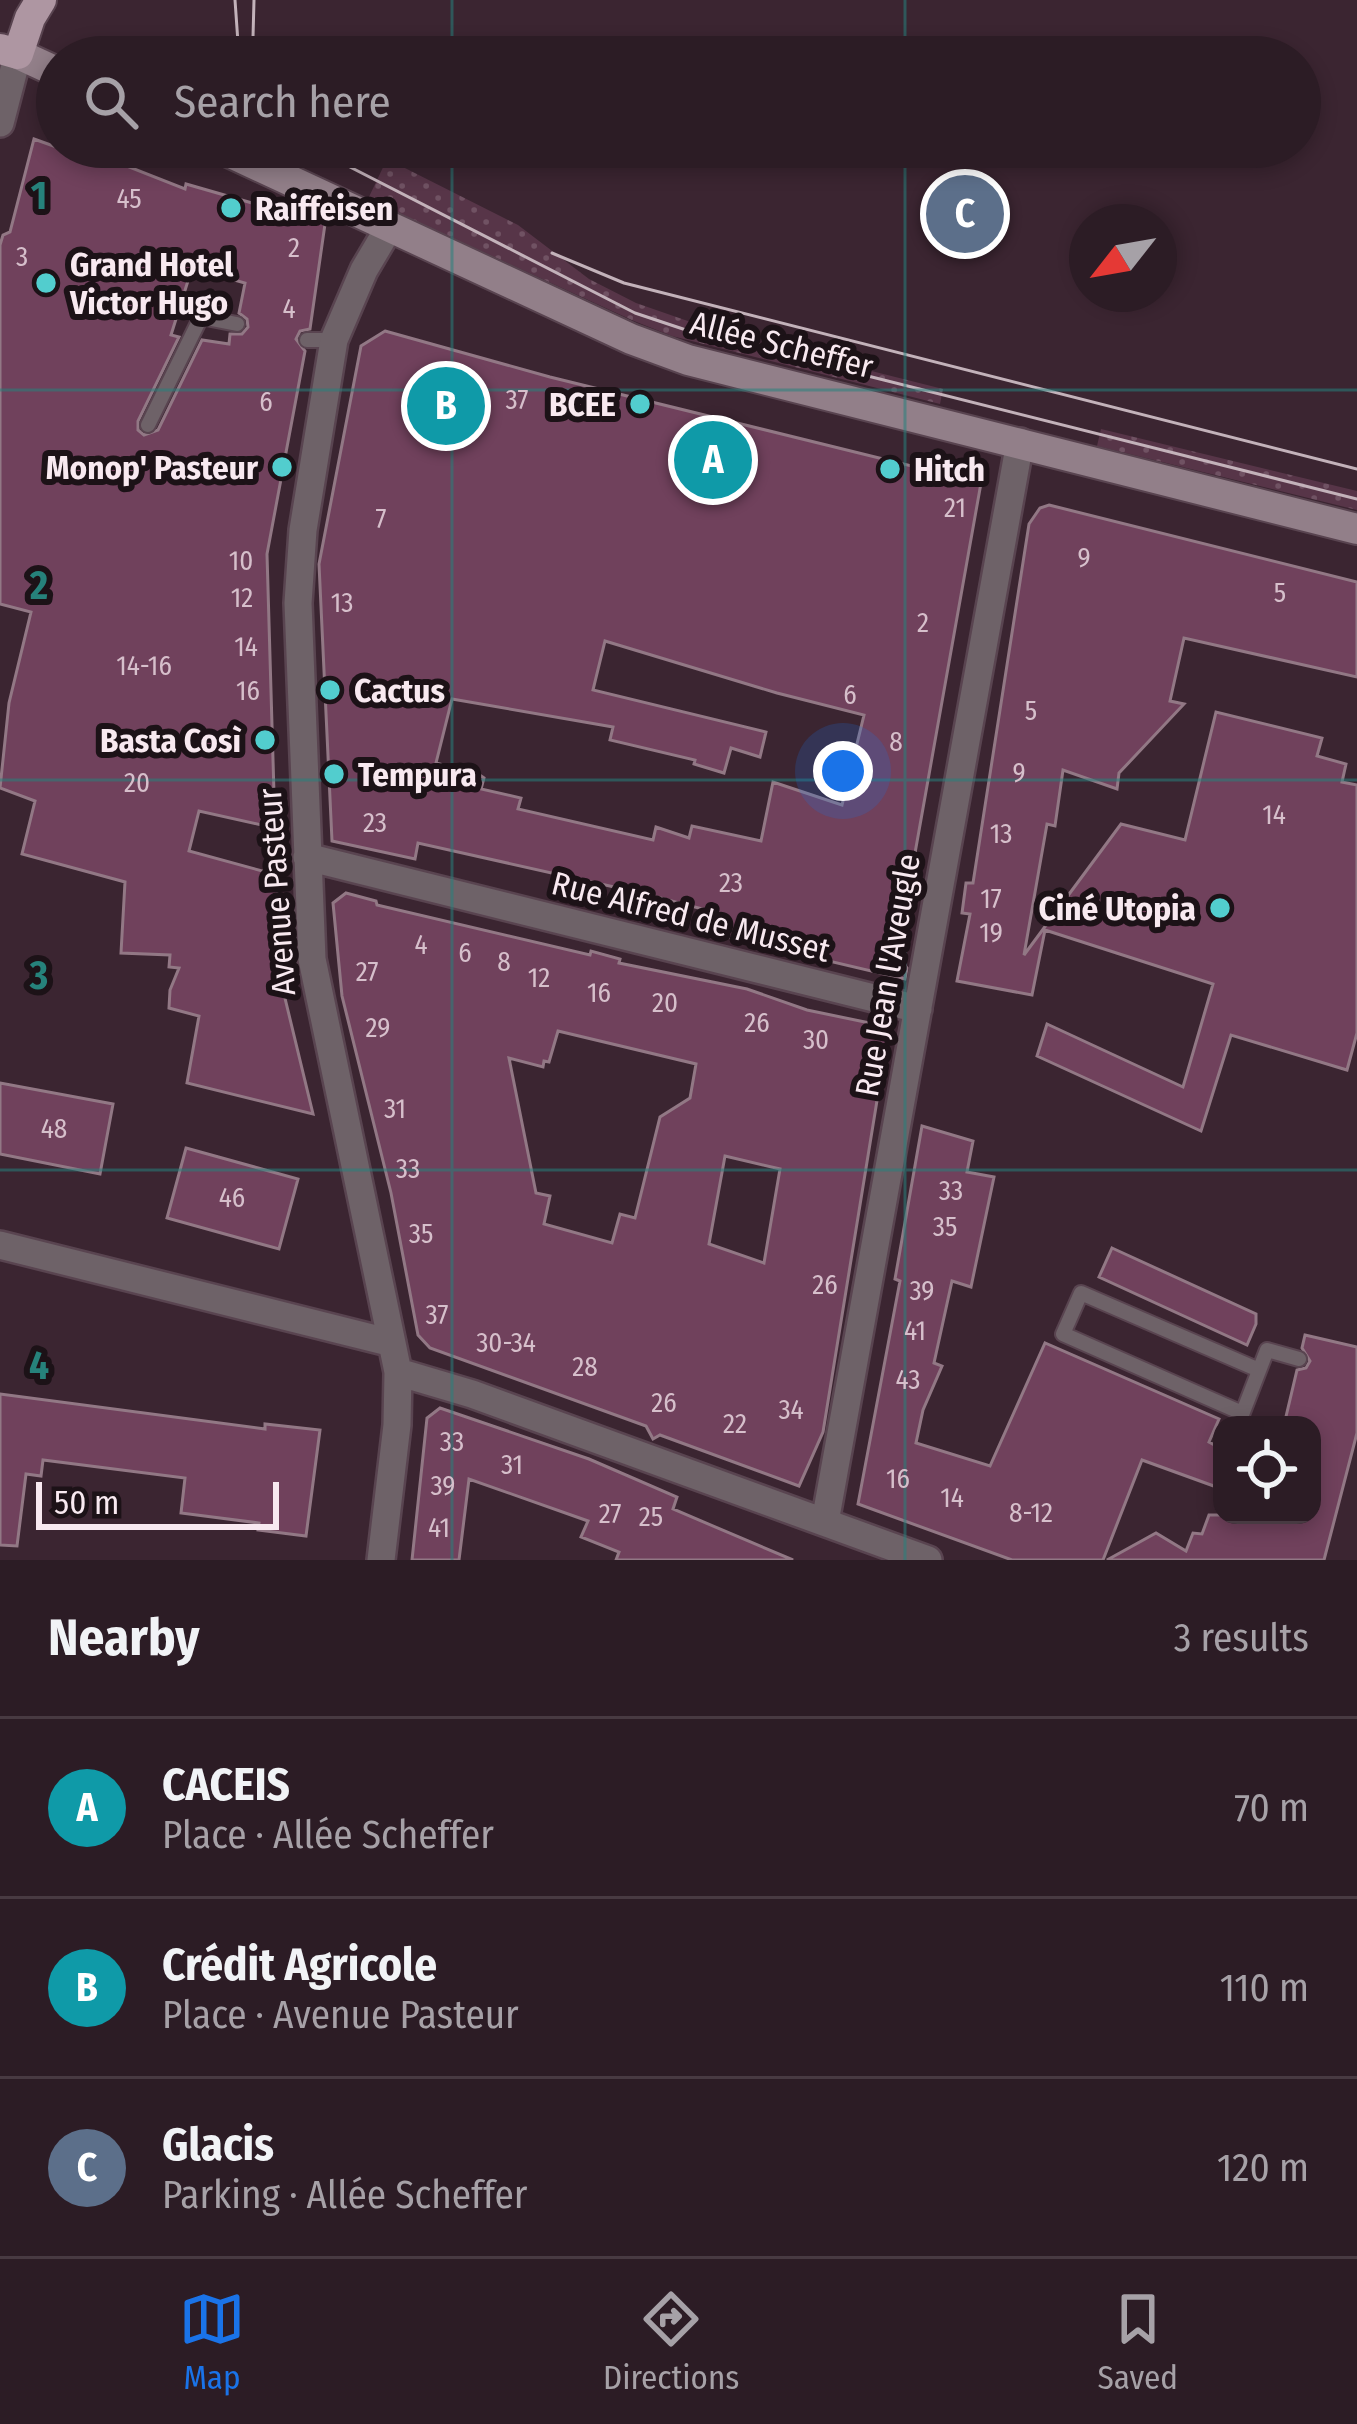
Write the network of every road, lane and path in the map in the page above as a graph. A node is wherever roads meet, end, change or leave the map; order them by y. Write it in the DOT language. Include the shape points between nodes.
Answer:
graph roads {
  1 [pos="41,0"];
  2 [pos="9,51"];
  3 [pos="0,123"];
  4 [pos="264,168"];
  5 [pos="390,226"];
  6 [pos="237,324"];
  7 [pos="148,425"];
  8 [pos="1020,442"];
  9 [pos="1357,529"];
  10 [pos="307,857"];
  11 [pos="917,1010"];
  12 [pos="0,1244"];
  13 [pos="392,1343"];
  14 [pos="1299,1359"];
  15 [pos="1258,1370"];
  16 [pos="398,1372"];
  17 [pos="1234,1416"];
  18 [pos="1241,1416"];
  19 [pos="825,1522"];
  20 [pos="381,1560"];
  21 [pos="928,1560"];
  1 -- 2 [label="main road"];
  2 -- 3 [label="street"];
  4 -- 5 [label="street, Allée Scheffer"];
  5 -- 8 [label="street, Allée Scheffer" via="688,360"];
  5 -- 10 [label="street, Avenue Pasteur" via="320,340 298,603"];
  6 -- 7 [label="lane" via="200,317"];
  8 -- 9 [label="street, Allée Scheffer"];
  8 -- 11 [label="street, Rue Jean l'Aveugle"];
  10 -- 11 [label="street, Rue Alfred de Musset"];
  10 -- 13 [label="street, Avenue Pasteur" via="318,1003"];
  11 -- 19 [label="street, Rue Jean l'Aveugle"];
  12 -- 13 [label="street"];
  13 -- 16 [label="street, Avenue Pasteur"];
  14 -- 15 [label="lane" via="1267,1350"];
  15 -- 17 [label="lane" via="1082,1293 1063,1334"];
  15 -- 18 [label="lane"];
  16 -- 19 [label="street"];
  16 -- 20 [label="street, Avenue Pasteur"];
  19 -- 21 [label="street"];
}
